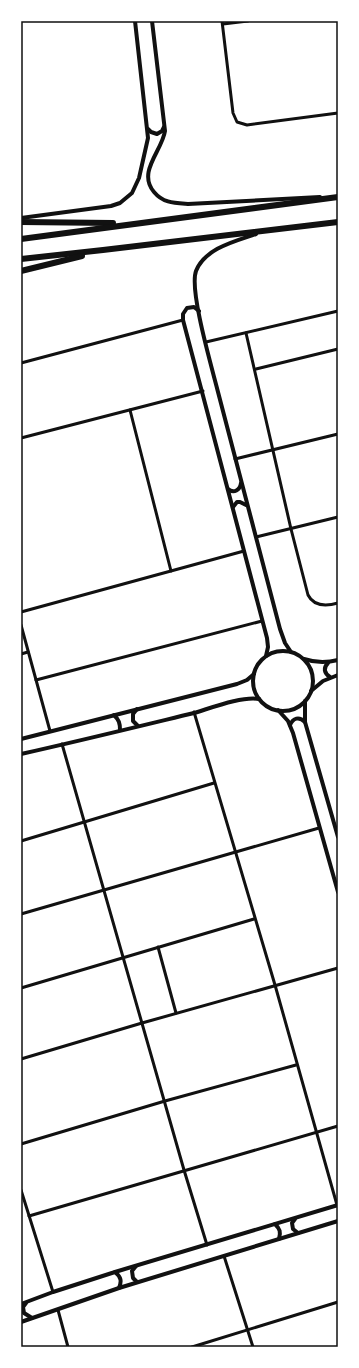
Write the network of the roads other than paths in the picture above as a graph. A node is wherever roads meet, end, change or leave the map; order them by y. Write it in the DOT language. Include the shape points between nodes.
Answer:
graph roads {
  1 [pos="135,21"];
  2 [pos="152,21"];
  3 [pos="248,21"];
  4 [pos="222,23"];
  5 [pos="338,113"];
  6 [pos="165,125"];
  7 [pos="148,129"];
  8 [pos="338,197"];
  9 [pos="21,218"];
  10 [pos="21,222"];
  11 [pos="338,222"];
  12 [pos="136,224"];
  13 [pos="264,231"];
  14 [pos="21,239"];
  15 [pos="103,250"];
  16 [pos="21,259"];
  17 [pos="21,271"];
  18 [pos="338,311"];
  19 [pos="199,312"];
  20 [pos="183,320"];
  21 [pos="246,333"];
  22 [pos="206,342"];
  23 [pos="338,349"];
  24 [pos="21,363"];
  25 [pos="256,369"];
  26 [pos="203,391"];
  27 [pos="130,410"];
  28 [pos="338,434"];
  29 [pos="21,438"];
  30 [pos="274,450"];
  31 [pos="235,459"];
  32 [pos="241,483"];
  33 [pos="228,489"];
  34 [pos="248,507"];
  35 [pos="233,508"];
  36 [pos="338,517"];
  37 [pos="291,529"];
  38 [pos="256,538"];
  39 [pos="244,551"];
  40 [pos="171,571"];
  41 [pos="338,603"];
  42 [pos="21,612"];
  43 [pos="262,621"];
  44 [pos="21,625"];
  45 [pos="28,652"];
  46 [pos="291,652"];
  47 [pos="21,654"];
  48 [pos="266,656"];
  49 [pos="304,659"];
  50 [pos="338,660"];
  51 [pos="328,662"];
  52 [pos="254,674"];
  53 [pos="338,675"];
  54 [pos="330,677"];
  55 [pos="36,680"];
  56 [pos="311,691"];
  57 [pos="259,699"];
  58 [pos="305,701"];
  59 [pos="137,709"];
  60 [pos="278,710"];
  61 [pos="194,712"];
  62 [pos="114,715"];
  63 [pos="305,722"];
  64 [pos="290,725"];
  65 [pos="138,726"];
  66 [pos="120,730"];
  67 [pos="50,731"];
  68 [pos="21,739"];
  69 [pos="62,744"];
  70 [pos="21,754"];
  71 [pos="214,783"];
  72 [pos="84,822"];
  73 [pos="319,828"];
  74 [pos="338,837"];
  75 [pos="21,841"];
  76 [pos="235,852"];
  77 [pos="105,890"];
  78 [pos="338,892"];
  79 [pos="21,914"];
  80 [pos="254,919"];
  81 [pos="158,947"];
  82 [pos="124,957"];
  83 [pos="338,968"];
  84 [pos="275,985"];
  85 [pos="21,988"];
  86 [pos="176,1013"];
  87 [pos="142,1023"];
  88 [pos="21,1059"];
  89 [pos="296,1065"];
  90 [pos="165,1101"];
  91 [pos="338,1126"];
  92 [pos="316,1132"];
  93 [pos="21,1144"];
  94 [pos="184,1170"];
  95 [pos="21,1190"];
  96 [pos="338,1205"];
  97 [pos="29,1216"];
  98 [pos="295,1218"];
  99 [pos="338,1220"];
  100 [pos="275,1224"];
  101 [pos="298,1233"];
  102 [pos="279,1239"];
  103 [pos="207,1245"];
  104 [pos="224,1256"];
  105 [pos="136,1266"];
  106 [pos="115,1272"];
  107 [pos="137,1282"];
  108 [pos="119,1288"];
  109 [pos="53,1292"];
  110 [pos="338,1302"];
  111 [pos="23,1303"];
  112 [pos="58,1310"];
  113 [pos="32,1318"];
  114 [pos="21,1322"];
  115 [pos="247,1330"];
  116 [pos="68,1347"];
  117 [pos="192,1347"];
  118 [pos="253,1347"];
  1 -- 7 [label="street"];
  2 -- 6 [label="street"];
  3 -- 4 [label="street"];
  4 -- 5 [label="street" via="233,113 237,122 247,124"];
  6 -- 7 [label="street" via="159,133 152,133"];
  6 -- 8 [label="street" via="164,138 148,176 150,188 165,202 188,204"];
  7 -- 9 [label="street" via="148,141 137,183 128,197 120,203"];
  8 -- 12 [label="highway"];
  10 -- 12 [label="highway"];
  11 -- 13 [label="highway"];
  12 -- 14 [label="highway"];
  13 -- 15 [label="highway"];
  13 -- 19 [label="street" via="222,247 200,263 194,282"];
  15 -- 16 [label="highway"];
  15 -- 17 [label="highway"];
  18 -- 21 [label="street"];
  19 -- 20 [label="street" via="194,307 187,308"];
  19 -- 22 [label="street"];
  20 -- 24 [label="street"];
  20 -- 26 [label="street"];
  21 -- 22 [label="street"];
  21 -- 25 [label="street"];
  22 -- 31 [label="street"];
  23 -- 25 [label="street"];
  25 -- 30 [label="street"];
  26 -- 27 [label="street"];
  26 -- 33 [label="street"];
  27 -- 29 [label="street"];
  27 -- 40 [label="street"];
  28 -- 30 [label="street"];
  30 -- 31 [label="street"];
  30 -- 37 [label="street"];
  31 -- 32 [label="street"];
  32 -- 33 [label="street" via="236,491"];
  32 -- 34 [label="street"];
  33 -- 35 [label="street"];
  34 -- 35 [label="street" via="240,502"];
  34 -- 38 [label="street"];
  35 -- 39 [label="street"];
  36 -- 37 [label="street"];
  37 -- 38 [label="street"];
  37 -- 41 [label="street" via="308,595 312,601 319,604 327,606"];
  38 -- 46 [label="street" via="280,629"];
  39 -- 40 [label="street"];
  39 -- 43 [label="street"];
  40 -- 42 [label="street"];
  43 -- 48 [label="street" via="267,641"];
  43 -- 55 [label="street"];
  44 -- 45 [label="street"];
  45 -- 47 [label="street"];
  45 -- 55 [label="street"];
  46 -- 48 [label="street" via="276,652"];
  46 -- 49 [label="street"];
  48 -- 52 [label="street" via="258,664"];
  49 -- 51 [label="street"];
  49 -- 56 [label="street" via="312,674"];
  50 -- 51 [label="street"];
  51 -- 54 [label="street" via="324,670"];
  52 -- 57 [label="street" via="253,684"];
  52 -- 59 [label="street" via="241,682"];
  53 -- 54 [label="street"];
  54 -- 56 [label="street"];
  55 -- 67 [label="street"];
  56 -- 58 [label="street"];
  57 -- 60 [label="street" via="265,705"];
  57 -- 61 [label="street" via="244,699"];
  58 -- 60 [label="street" via="293,709"];
  58 -- 63 [label="street"];
  59 -- 62 [label="street"];
  59 -- 65 [label="street" via="133,714 133,721"];
  60 -- 64 [label="street"];
  61 -- 65 [label="street"];
  61 -- 71 [label="street"];
  62 -- 66 [label="street" via="118,719"];
  62 -- 67 [label="street"];
  63 -- 64 [label="street" via="296,718"];
  63 -- 74 [label="street"];
  64 -- 73 [label="street"];
  65 -- 66 [label="street"];
  66 -- 69 [label="street"];
  67 -- 68 [label="street"];
  69 -- 70 [label="street"];
  69 -- 72 [label="street"];
  71 -- 72 [label="street"];
  71 -- 76 [label="street"];
  72 -- 75 [label="street"];
  72 -- 77 [label="street"];
  73 -- 76 [label="street"];
  73 -- 78 [label="street"];
  76 -- 77 [label="street"];
  76 -- 80 [label="street"];
  77 -- 79 [label="street"];
  77 -- 82 [label="street"];
  80 -- 81 [label="street"];
  80 -- 84 [label="street"];
  81 -- 82 [label="street"];
  81 -- 86 [label="street"];
  82 -- 85 [label="street"];
  82 -- 87 [label="street"];
  83 -- 84 [label="street"];
  84 -- 86 [label="street"];
  84 -- 89 [label="street"];
  86 -- 87 [label="street"];
  87 -- 88 [label="street"];
  87 -- 90 [label="street"];
  89 -- 90 [label="street"];
  89 -- 92 [label="street"];
  90 -- 93 [label="street"];
  90 -- 94 [label="street"];
  91 -- 92 [label="street"];
  92 -- 94 [label="street"];
  92 -- 96 [label="street"];
  94 -- 97 [label="street"];
  94 -- 103 [label="street"];
  95 -- 97 [label="street"];
  96 -- 98 [label="street"];
  97 -- 109 [label="street"];
  98 -- 100 [label="street"];
  98 -- 101 [label="street" via="292,1224"];
  99 -- 101 [label="street"];
  100 -- 102 [label="street" via="279,1228"];
  100 -- 103 [label="street"];
  101 -- 102 [label="street"];
  102 -- 104 [label="street"];
  103 -- 105 [label="street"];
  104 -- 107 [label="street"];
  104 -- 115 [label="street"];
  105 -- 106 [label="street"];
  105 -- 107 [label="street" via="132,1271"];
  106 -- 108 [label="street" via="120,1276"];
  106 -- 109 [label="street"];
  107 -- 108 [label="street"];
  108 -- 112 [label="street"];
  109 -- 111 [label="street"];
  110 -- 115 [label="street"];
  111 -- 113 [label="street" via="24,1313"];
  112 -- 113 [label="street"];
  112 -- 116 [label="street"];
  113 -- 114 [label="street"];
  115 -- 117 [label="street"];
  115 -- 118 [label="street"];
}
